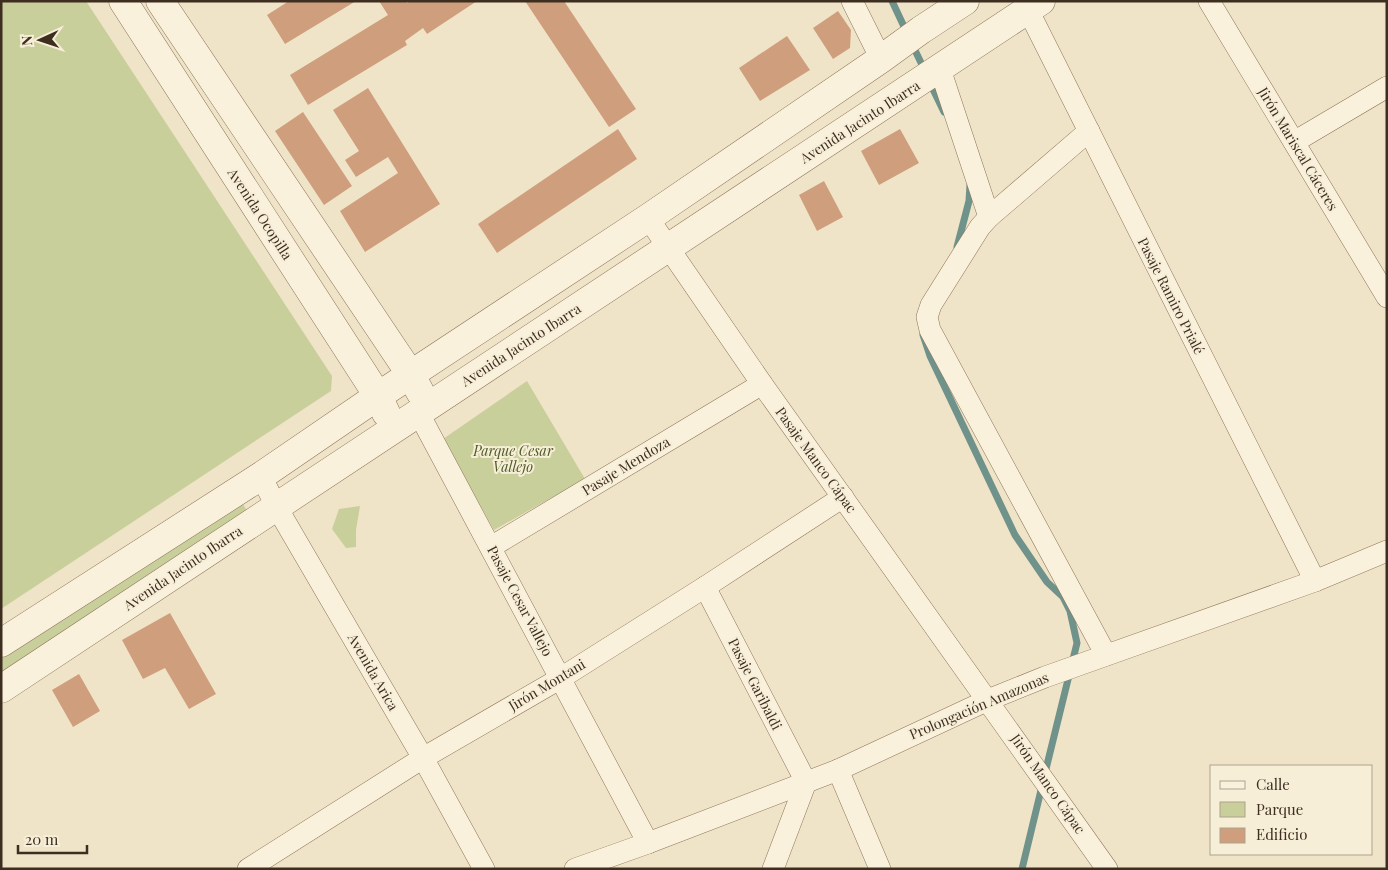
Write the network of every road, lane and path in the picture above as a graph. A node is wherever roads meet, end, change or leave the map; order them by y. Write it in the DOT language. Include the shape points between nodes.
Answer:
graph roads {
  1 [pos="122,1"];
  2 [pos="160,1"];
  3 [pos="852,1"];
  4 [pos="965,1"];
  5 [pos="1209,1"];
  6 [pos="1035,6"];
  7 [pos="883,58"];
  8 [pos="936,72"];
  9 [pos="1387,87"];
  10 [pos="1089,132"];
  11 [pos="1294,142"];
  12 [pos="989,217"];
  13 [pos="648,218"];
  14 [pos="668,248"];
  15 [pos="1387,297"];
  16 [pos="411,375"];
  17 [pos="762,384"];
  18 [pos="378,396"];
  19 [pos="423,409"];
  20 [pos="394,428"];
  21 [pos="261,476"];
  22 [pos="843,497"];
  23 [pos="276,506"];
  24 [pos="491,547"];
  25 [pos="1387,551"];
  26 [pos="1315,581"];
  27 [pos="705,587"];
  28 [pos="1,643"];
  29 [pos="1103,656"];
  30 [pos="561,678"];
  31 [pos="1,689"];
  32 [pos="988,700"];
  33 [pos="423,758"];
  34 [pos="838,770"];
  35 [pos="806,782"];
  36 [pos="648,843"];
  37 [pos="248,869"];
  38 [pos="484,869"];
  39 [pos="575,869"];
  40 [pos="773,869"];
  41 [pos="880,869"];
  42 [pos="1107,869"];
  1 -- 18 [label="street, Avenida Ocopilla"];
  2 -- 16 [label="street"];
  3 -- 7 [label="street"];
  4 -- 7 [label="street"];
  5 -- 11 [label="street, Jirón Mariscal Cáceres"];
  6 -- 8 [label="street, Avenida Jacinto Ibarra"];
  6 -- 10 [label="street, Pasaje Ramiro Prialé"];
  7 -- 13 [label="street"];
  8 -- 12 [label="street"];
  8 -- 14 [label="street, Avenida Jacinto Ibarra"];
  9 -- 11 [label="street"];
  10 -- 12 [label="street"];
  10 -- 26 [label="street, Pasaje Ramiro Prialé"];
  11 -- 15 [label="street, Jirón Mariscal Cáceres"];
  12 -- 29 [label="street" via="931,305 927,318 930,330"];
  13 -- 14 [label="street, Pasaje Manco Cápac"];
  13 -- 16 [label="street"];
  14 -- 17 [label="street, Pasaje Manco Cápac"];
  14 -- 19 [label="street, Avenida Jacinto Ibarra"];
  16 -- 18 [label="street"];
  16 -- 19 [label="street"];
  17 -- 22 [label="street, Pasaje Manco Cápac"];
  17 -- 24 [label="street, Pasaje Mendoza"];
  18 -- 20 [label="street, Avenida Ocopilla"];
  18 -- 21 [label="street"];
  19 -- 20 [label="street, Avenida Jacinto Ibarra"];
  19 -- 24 [label="street, Pasaje Cesar Vallejo"];
  20 -- 23 [label="street, Avenida Jacinto Ibarra"];
  21 -- 23 [label="street, Avenida Arica"];
  21 -- 28 [label="street"];
  22 -- 27 [label="street, Jirón Montani"];
  22 -- 32 [label="street, Pasaje Manco Cápac"];
  23 -- 31 [label="street, Avenida Jacinto Ibarra"];
  23 -- 33 [label="street, Avenida Arica"];
  24 -- 30 [label="street, Pasaje Cesar Vallejo"];
  25 -- 26 [label="street, Prolongación Amazonas"];
  26 -- 29 [label="street, Prolongación Amazonas"];
  27 -- 30 [label="street, Jirón Montani"];
  27 -- 35 [label="street, Pasaje Garibaldi"];
  29 -- 32 [label="street, Prolongación Amazonas"];
  30 -- 33 [label="street, Jirón Montani"];
  30 -- 36 [label="street, Pasaje Cesar Vallejo"];
  32 -- 34 [label="street, Prolongación Amazonas"];
  32 -- 42 [label="street, Jirón Manco Cápac"];
  33 -- 37 [label="street, Jirón Montani"];
  33 -- 38 [label="street, Avenida Arica"];
  34 -- 35 [label="street, Prolongación Amazonas"];
  34 -- 41 [label="street"];
  35 -- 36 [label="street, Prolongación Amazonas"];
  35 -- 40 [label="street"];
  36 -- 39 [label="street, Prolongación Amazonas"];
}
